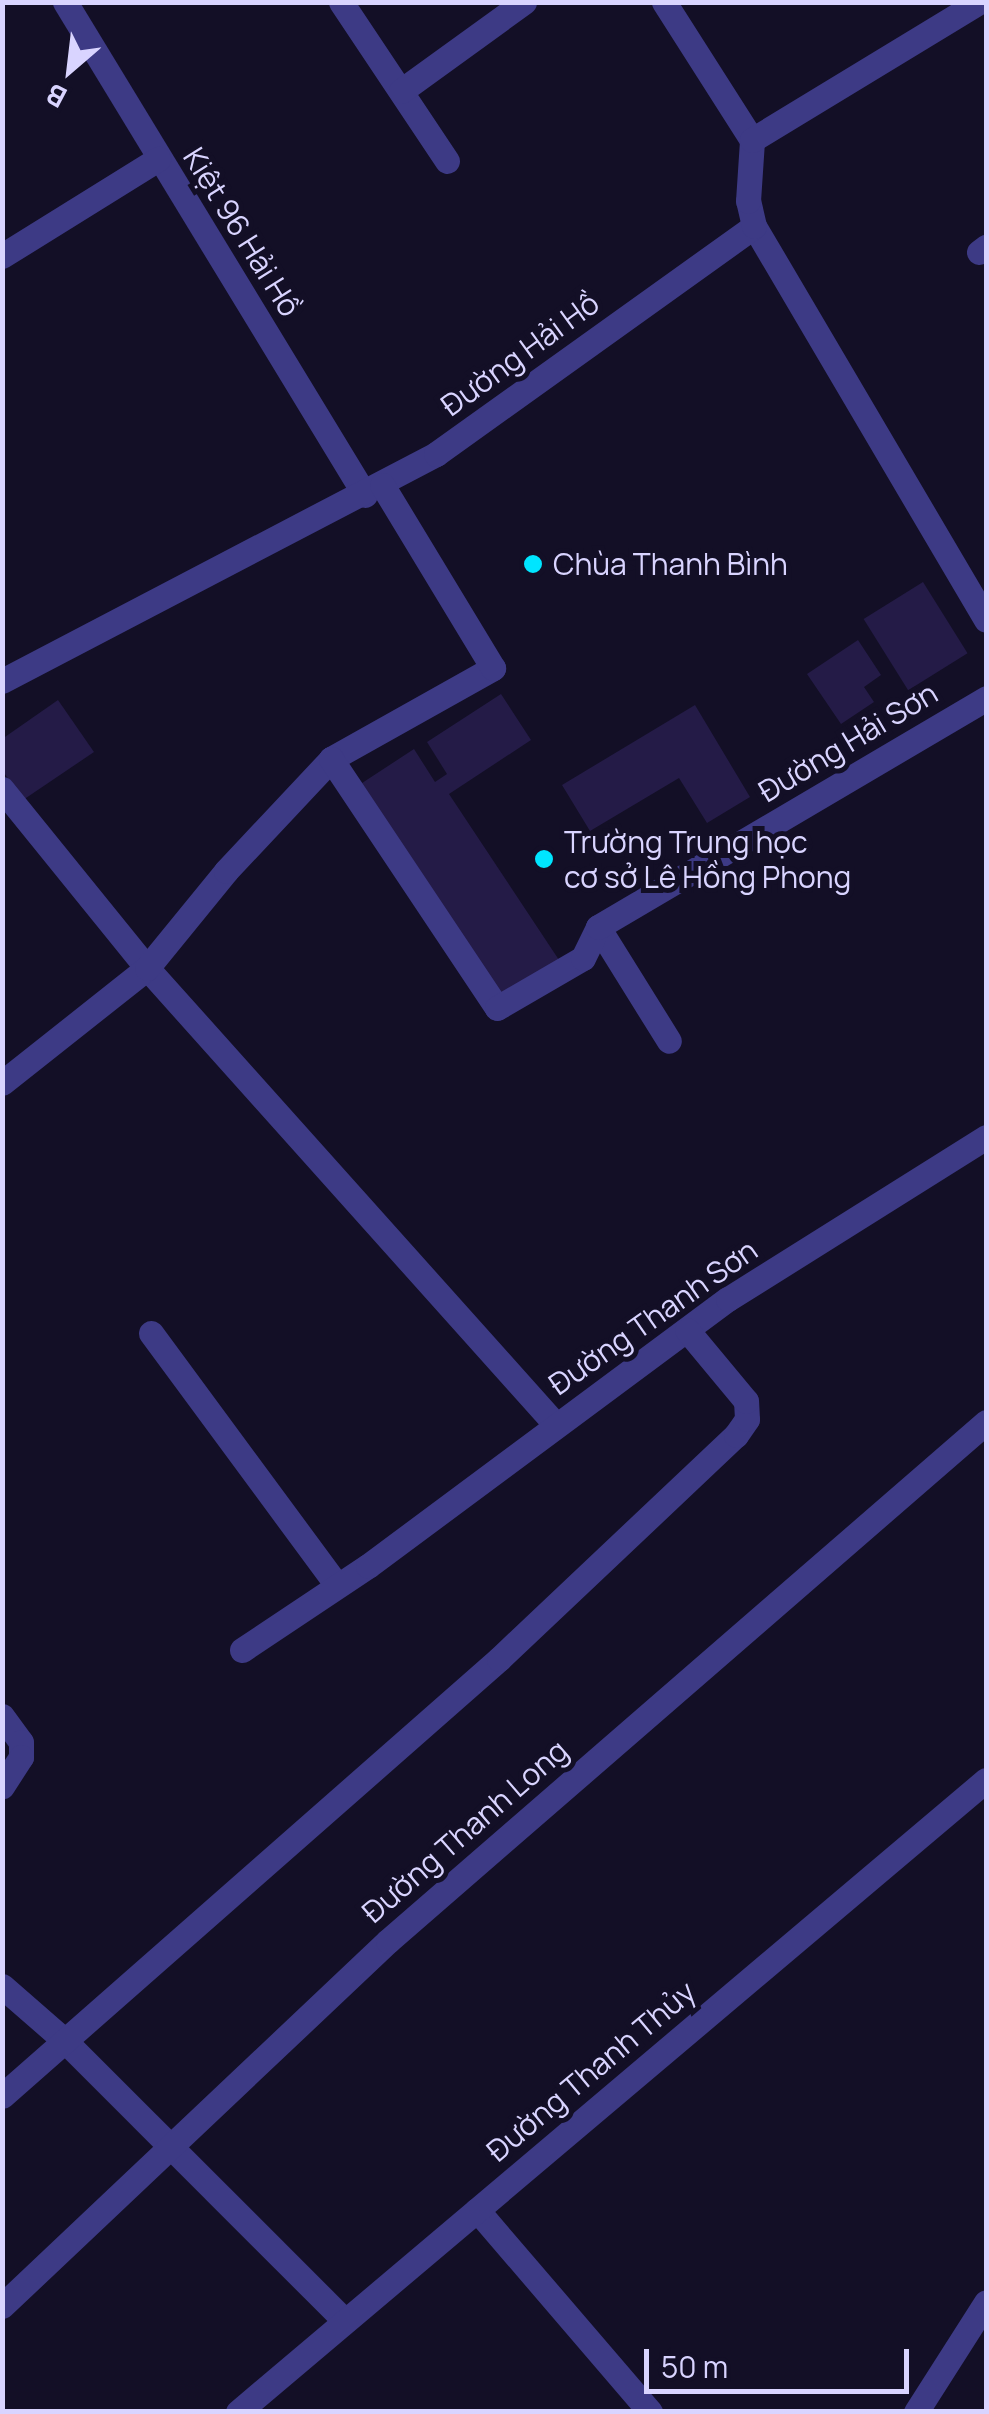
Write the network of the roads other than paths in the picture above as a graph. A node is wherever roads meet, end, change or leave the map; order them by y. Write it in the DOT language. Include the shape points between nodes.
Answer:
graph roads {
  1 [pos="65,2"];
  2 [pos="342,2"];
  3 [pos="524,2"];
  4 [pos="664,2"];
  5 [pos="979,2"];
  6 [pos="400,91"];
  7 [pos="752,140"];
  8 [pos="158,159"];
  9 [pos="447,161"];
  10 [pos="754,226"];
  11 [pos="2,256"];
  12 [pos="374,490"];
  13 [pos="986,620"];
  14 [pos="2,682"];
  15 [pos="986,698"];
  16 [pos="332,760"];
  17 [pos="2,788"];
  18 [pos="598,927"];
  19 [pos="147,968"];
  20 [pos="669,1041"];
  21 [pos="2,1083"];
  22 [pos="986,1137"];
  23 [pos="687,1330"];
  24 [pos="150,1332"];
  25 [pos="986,1422"];
  26 [pos="556,1425"];
  27 [pos="337,1584"];
  28 [pos="242,1650"];
  29 [pos="2,1716"];
  30 [pos="986,1780"];
  31 [pos="2,1786"];
  32 [pos="2,1986"];
  33 [pos="64,2042"];
  34 [pos="2,2096"];
  35 [pos="170,2146"];
  36 [pos="478,2210"];
  37 [pos="986,2302"];
  38 [pos="2,2306"];
  39 [pos="345,2321"];
  40 [pos="238,2412"];
  41 [pos="650,2412"];
  42 [pos="916,2412"];
  1 -- 8 [label="street, Kiệt 96 Hải Hồ"];
  2 -- 6 [label="street"];
  3 -- 6 [label="street"];
  4 -- 7 [label="street"];
  5 -- 7 [label="street"];
  6 -- 9 [label="street"];
  7 -- 10 [label="street" via="748,201"];
  8 -- 11 [label="street"];
  8 -- 12 [label="street, Kiệt 96 Hải Hồ"];
  10 -- 12 [label="street, Đường Hải Hồ" via="436,454"];
  10 -- 13 [label="street"];
  12 -- 14 [label="street, Đường Hải Hồ"];
  12 -- 16 [label="street, Kiệt 96 Hải Hồ" via="493,668"];
  15 -- 18 [label="street, Đường Hải Sơn"];
  16 -- 18 [label="street, Đường Hải Sơn" via="498,1008 583,958"];
  16 -- 19 [label="street" via="226,871"];
  17 -- 19 [label="street"];
  18 -- 20 [label="street"];
  19 -- 21 [label="street"];
  19 -- 26 [label="street"];
  22 -- 23 [label="street, Đường Thanh Sơn"];
  23 -- 26 [label="street, Đường Thanh Sơn"];
  23 -- 33 [label="street" via="746,1401 747,1420 736,1435 499,1659"];
  24 -- 27 [label="street"];
  25 -- 35 [label="street, Đường Thanh Long" via="388,1941"];
  26 -- 27 [label="street, Đường Thanh Sơn"];
  27 -- 28 [label="street, Đường Thanh Sơn"];
  29 -- 31 [label="street" via="21,1742 21,1756"];
  30 -- 36 [label="street, Đường Thanh Thủy"];
  32 -- 33 [label="street"];
  33 -- 34 [label="street"];
  33 -- 35 [label="street"];
  35 -- 38 [label="street, Đường Thanh Long"];
  35 -- 39 [label="street"];
  36 -- 39 [label="street, Đường Thanh Thủy"];
  36 -- 41 [label="street"];
  37 -- 42 [label="street"];
  39 -- 40 [label="street, Đường Thanh Thủy"];
}
